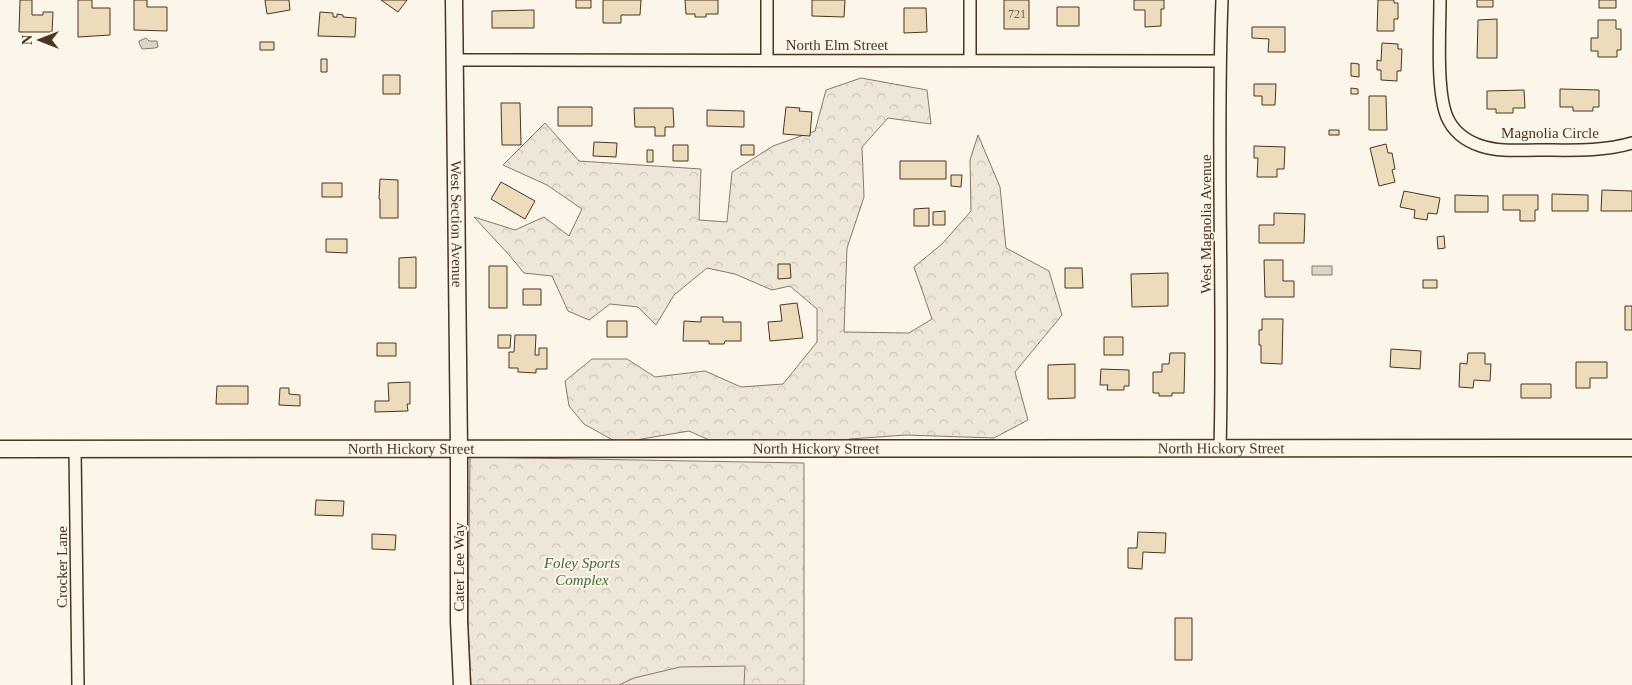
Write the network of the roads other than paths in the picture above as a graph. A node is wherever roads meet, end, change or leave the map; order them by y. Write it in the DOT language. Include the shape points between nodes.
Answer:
graph roads {
  1 [pos="454,0"];
  2 [pos="767,0"];
  3 [pos="970,0"];
  4 [pos="1222,0"];
  5 [pos="1440,0"];
  6 [pos="454,60"];
  7 [pos="768,60"];
  8 [pos="970,60"];
  9 [pos="1220,61"];
  10 [pos="1632,143"];
  11 [pos="460,448"];
  12 [pos="1220,448"];
  13 [pos="1632,448"];
  14 [pos="0,449"];
  15 [pos="76,449"];
  16 [pos="78,685"];
  17 [pos="462,685"];
  1 -- 6 [label="street, West Section Avenue"];
  2 -- 7 [label="street"];
  3 -- 8 [label="street"];
  4 -- 9 [label="street, West Magnolia Avenue"];
  5 -- 10 [label="street, Magnolia Circle" via="1443,106 1456,131 1467,140 1481,146 1512,150 1581,150"];
  6 -- 7 [label="street, North Elm Street"];
  6 -- 11 [label="street, West Section Avenue"];
  7 -- 8 [label="street, North Elm Street"];
  8 -- 9 [label="street, North Elm Street"];
  9 -- 12 [label="street, West Magnolia Avenue"];
  11 -- 12 [label="street, North Hickory Street"];
  11 -- 15 [label="street, North Hickory Street"];
  11 -- 17 [label="street, Cater Lee Way"];
  12 -- 13 [label="street, North Hickory Street"];
  14 -- 15 [label="street, North Hickory Street"];
  15 -- 16 [label="street, Crocker Lane"];
}
